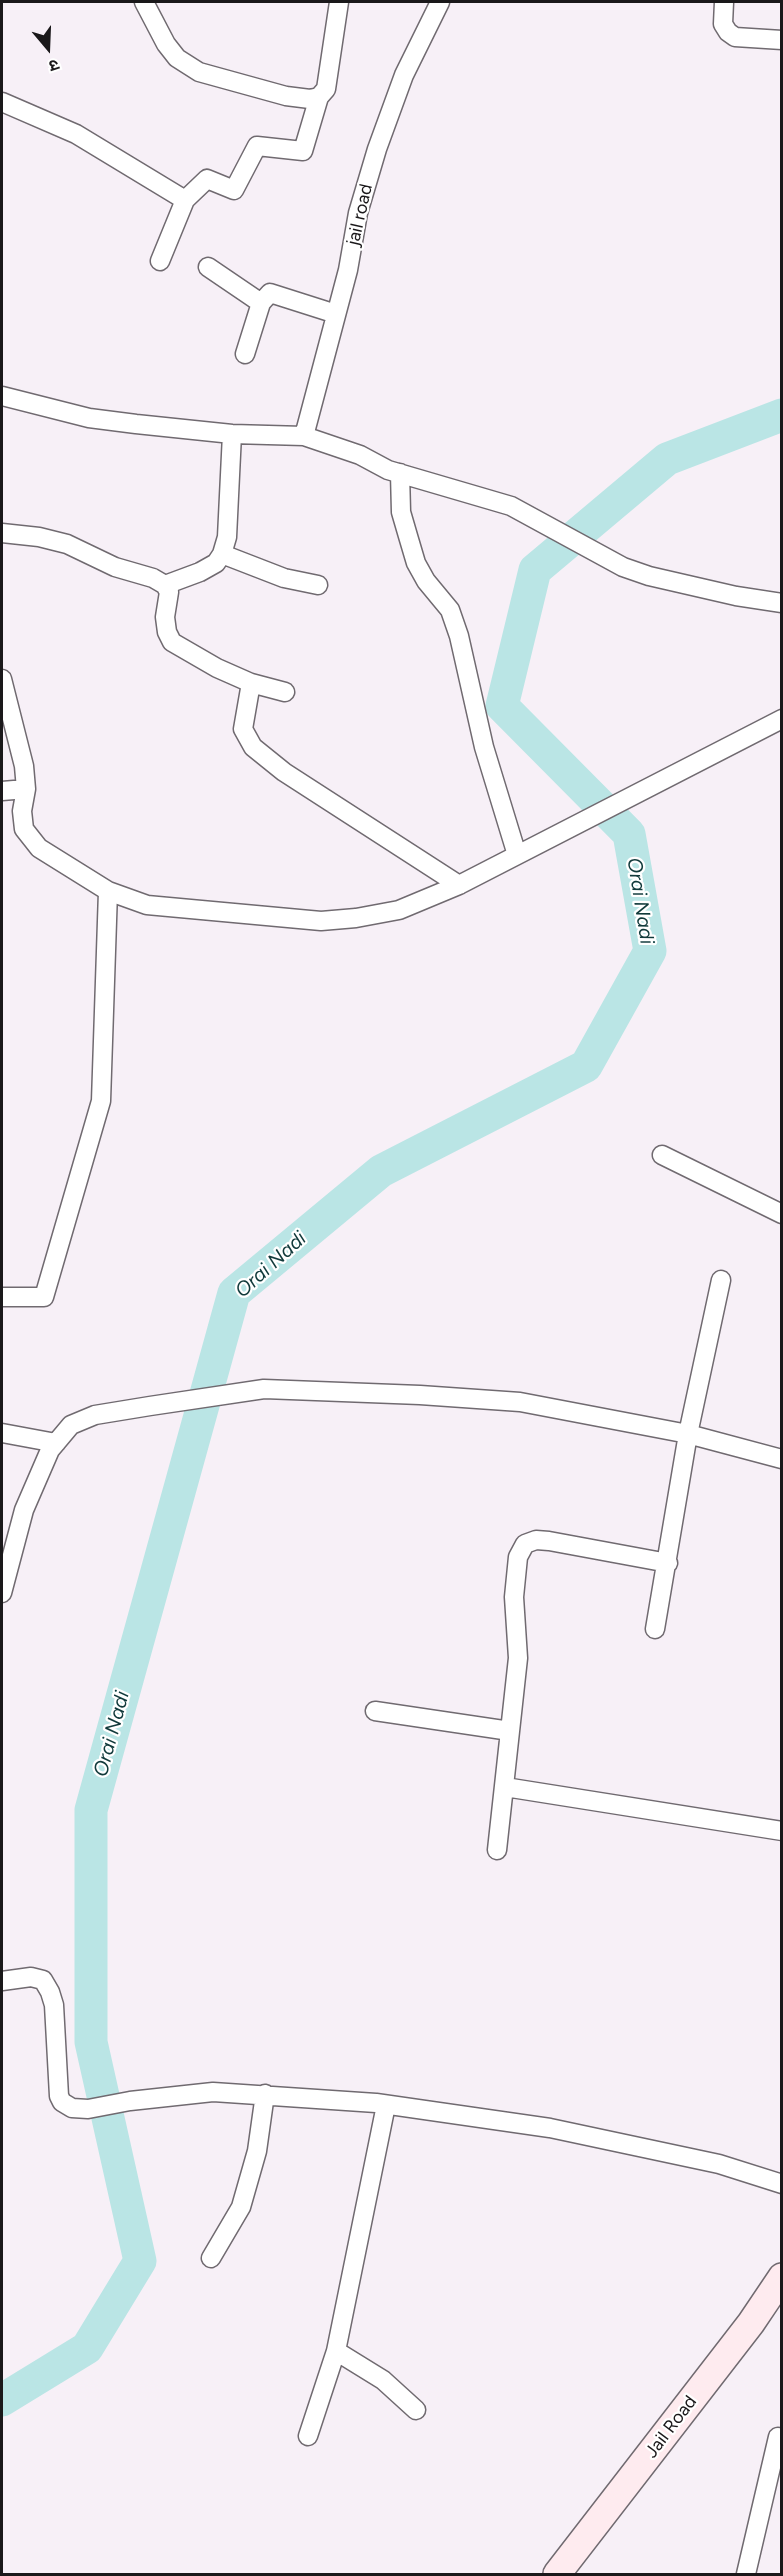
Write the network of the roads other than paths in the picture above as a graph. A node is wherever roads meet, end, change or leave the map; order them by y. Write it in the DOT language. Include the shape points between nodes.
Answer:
graph roads {
  1 [pos="144,2"];
  2 [pos="339,2"];
  3 [pos="440,2"];
  4 [pos="724,2"];
  5 [pos="782,40"];
  6 [pos="319,97"];
  7 [pos="2,102"];
  8 [pos="185,200"];
  9 [pos="160,261"];
  10 [pos="208,267"];
  11 [pos="261,303"];
  12 [pos="336,314"];
  13 [pos="245,354"];
  14 [pos="2,396"];
  15 [pos="232,434"];
  16 [pos="304,436"];
  17 [pos="400,473"];
  18 [pos="2,533"];
  19 [pos="222,554"];
  20 [pos="165,585"];
  21 [pos="318,585"];
  22 [pos="782,603"];
  23 [pos="2,679"];
  24 [pos="251,682"];
  25 [pos="285,692"];
  26 [pos="782,719"];
  27 [pos="26,789"];
  28 [pos="2,792"];
  29 [pos="517,855"];
  30 [pos="459,885"];
  31 [pos="108,891"];
  32 [pos="663,1155"];
  33 [pos="782,1214"];
  34 [pos="721,1280"];
  35 [pos="2,1297"];
  36 [pos="2,1433"];
  37 [pos="688,1434"];
  38 [pos="56,1443"];
  39 [pos="782,1459"];
  40 [pos="668,1563"];
  41 [pos="2,1593"];
  42 [pos="655,1629"];
  43 [pos="375,1711"];
  44 [pos="510,1731"];
  45 [pos="505,1787"];
  46 [pos="782,1831"];
  47 [pos="497,1850"];
  48 [pos="2,1980"];
  49 [pos="265,2094"];
  50 [pos="386,2105"];
  51 [pos="782,2184"];
  52 [pos="211,2258"];
  53 [pos="782,2277"];
  54 [pos="336,2351"];
  55 [pos="416,2410"];
  56 [pos="308,2436"];
  57 [pos="778,2437"];
  58 [pos="557,2574"];
  59 [pos="746,2574"];
  1 -- 6 [label="street" via="177,58 199,72 286,96"];
  2 -- 6 [label="street" via="326,89"];
  3 -- 12 [label="street, jail road" via="404,75 377,149 358,213"];
  4 -- 5 [label="street" via="723,24 735,37"];
  6 -- 8 [label="street" via="303,151 257,146 234,190 207,179"];
  7 -- 8 [label="street" via="76,134"];
  8 -- 9 [label="street"];
  10 -- 11 [label="street"];
  11 -- 12 [label="street" via="270,293"];
  11 -- 13 [label="street"];
  12 -- 16 [label="street, jail road"];
  14 -- 15 [label="street" via="89,418"];
  15 -- 16 [label="street"];
  15 -- 19 [label="street" via="227,537"];
  16 -- 17 [label="street"];
  17 -- 22 [label="street" via="511,506 623,567 649,576"];
  17 -- 29 [label="street" via="401,512 416,563 450,610 459,636 484,747"];
  18 -- 20 [label="street" via="67,544"];
  19 -- 20 [label="street" via="201,572"];
  19 -- 21 [label="street" via="284,578"];
  20 -- 24 [label="street" via="169,592 165,617 172,642"];
  23 -- 27 [label="street"];
  24 -- 25 [label="street"];
  24 -- 30 [label="street" via="243,729 253,747 284,772"];
  26 -- 29 [label="street"];
  27 -- 28 [label="street"];
  27 -- 31 [label="street" via="22,811 30,840"];
  29 -- 30 [label="street"];
  30 -- 31 [label="street" via="399,910 321,921 147,905"];
  31 -- 35 [label="street" via="100,1101 44,1298"];
  32 -- 33 [label="street"];
  34 -- 37 [label="street"];
  36 -- 38 [label="street"];
  37 -- 38 [label="street" via="520,1402 264,1389 95,1415 71,1425"];
  37 -- 39 [label="street"];
  37 -- 40 [label="street"];
  38 -- 41 [label="street" via="24,1510"];
  40 -- 42 [label="street"];
  40 -- 44 [label="street" via="549,1541 525,1544 518,1557 514,1597 518,1658"];
  43 -- 44 [label="street"];
  44 -- 45 [label="street"];
  45 -- 46 [label="street"];
  45 -- 47 [label="street"];
  48 -- 49 [label="street" via="43,1980 54,2004 59,2096 72,2108 213,2092"];
  49 -- 50 [label="street"];
  49 -- 52 [label="street" via="257,2151 241,2207"];
  50 -- 51 [label="street" via="550,2128 718,2164"];
  50 -- 54 [label="street"];
  53 -- 58 [label="street, Jail Road"];
  54 -- 55 [label="street" via="383,2380"];
  54 -- 56 [label="street"];
  57 -- 59 [label="street"];
}
